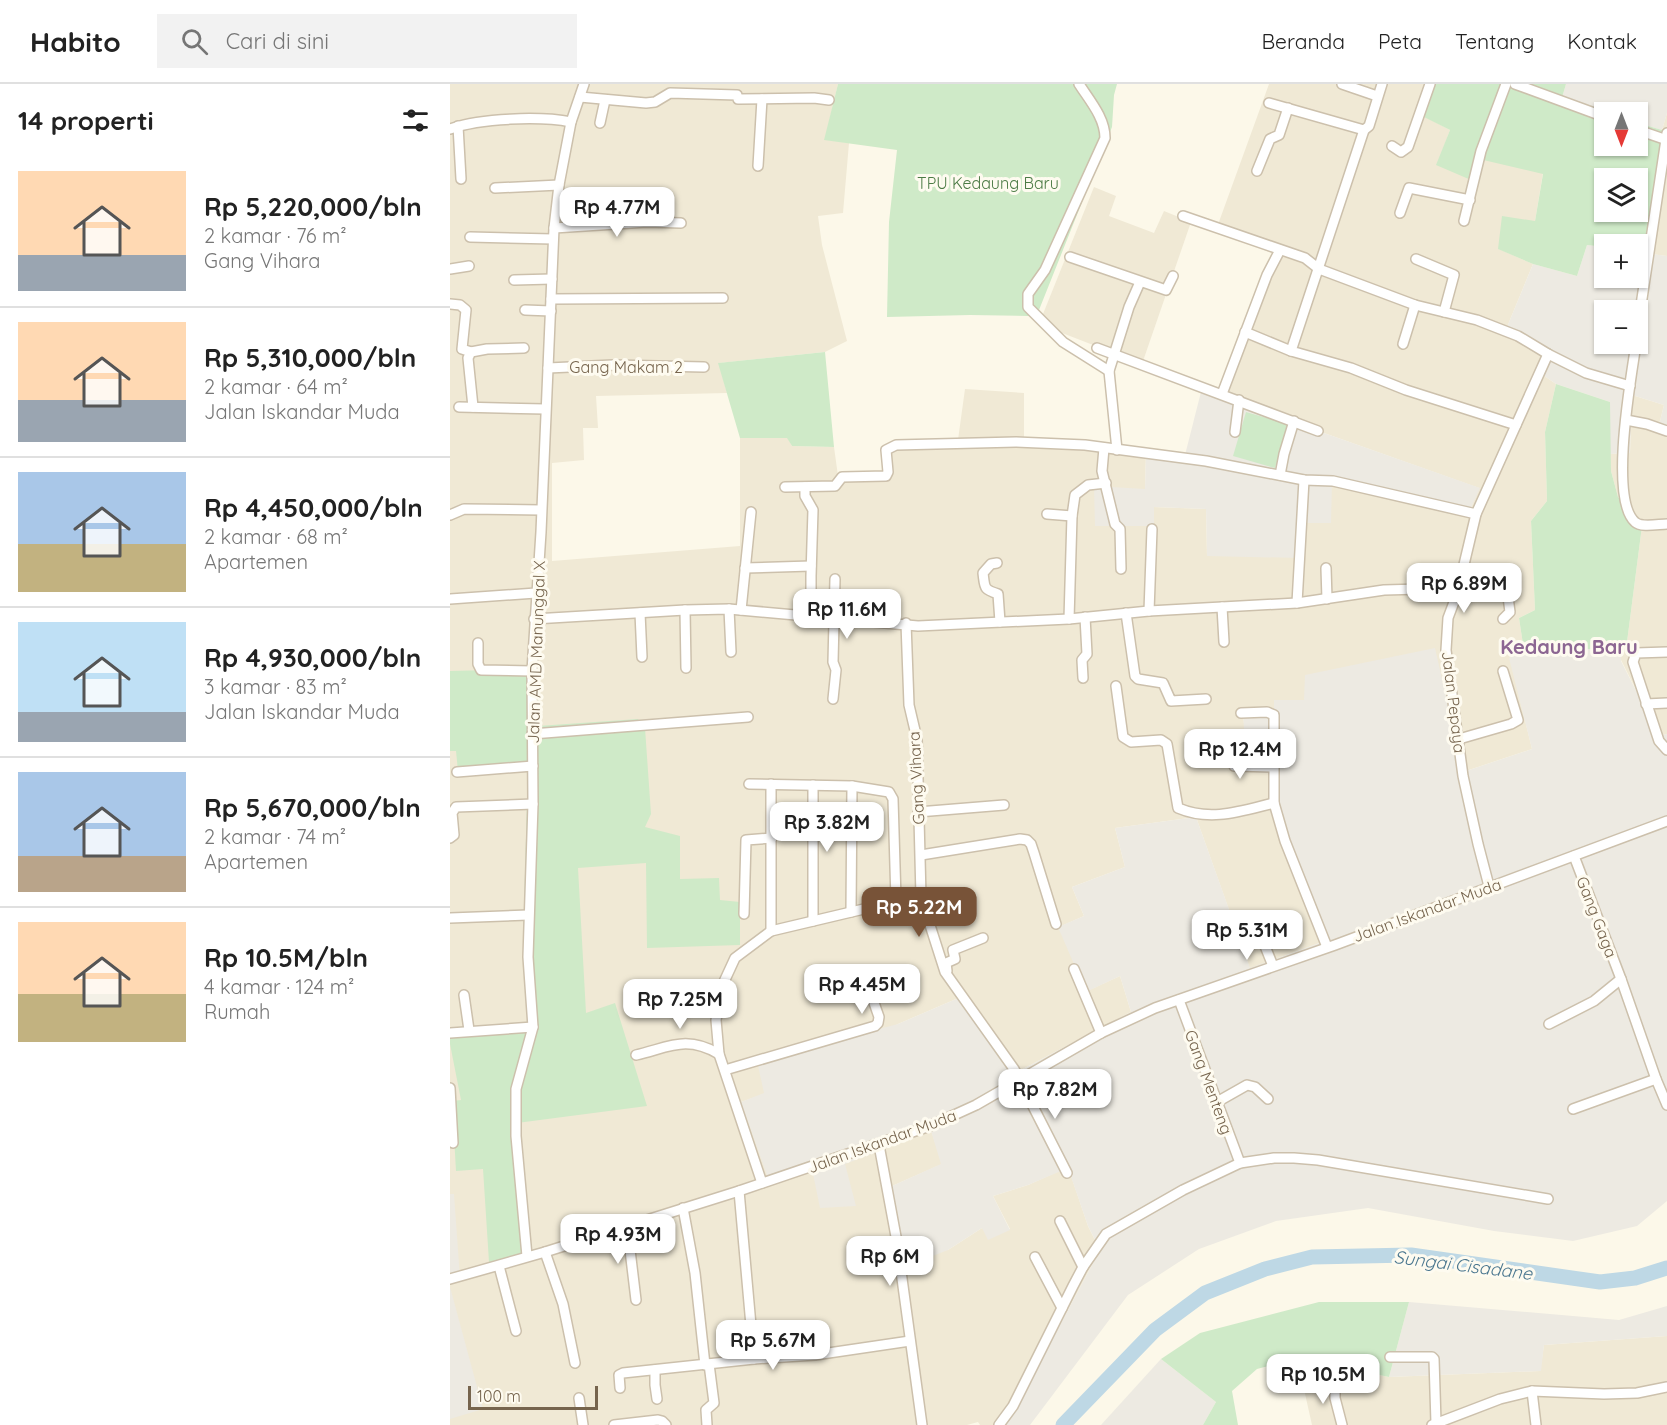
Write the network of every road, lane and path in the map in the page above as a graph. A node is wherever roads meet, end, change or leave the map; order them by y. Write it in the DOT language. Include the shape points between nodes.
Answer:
graph roads {
  1 [pos="584,84"];
  2 [pos="739,84"];
  3 [pos="1079,84"];
  4 [pos="1342,84"];
  5 [pos="1382,84"];
  6 [pos="1430,84"];
  7 [pos="1506,84"];
  8 [pos="1515,84"];
  9 [pos="737,95"];
  10 [pos="1377,96"];
  11 [pos="580,97"];
  12 [pos="762,99"];
  13 [pos="605,100"];
  14 [pos="829,100"];
  15 [pos="1269,104"];
  16 [pos="1288,108"];
  17 [pos="1594,113"];
  18 [pos="571,123"];
  19 [pos="600,123"];
  20 [pos="454,128"];
  21 [pos="1364,130"];
  22 [pos="1648,133"];
  23 [pos="1666,138"];
  24 [pos="1392,146"];
  25 [pos="758,166"];
  26 [pos="1257,171"];
  27 [pos="461,179"];
  28 [pos="559,185"];
  29 [pos="495,188"];
  30 [pos="1470,200"];
  31 [pos="1401,213"];
  32 [pos="1183,216"];
  33 [pos="1464,221"];
  34 [pos="681,223"];
  35 [pos="554,228"];
  36 [pos="470,237"];
  37 [pos="553,239"];
  38 [pos="1280,250"];
  39 [pos="1070,257"];
  40 [pos="1416,259"];
  41 [pos="469,266"];
  42 [pos="450,269"];
  43 [pos="1319,269"];
  44 [pos="1173,276"];
  45 [pos="552,279"];
  46 [pos="514,280"];
  47 [pos="1140,282"];
  48 [pos="723,298"];
  49 [pos="551,299"];
  50 [pos="1642,300"];
  51 [pos="450,304"];
  52 [pos="1415,304"];
  53 [pos="525,310"];
  54 [pos="551,311"];
  55 [pos="1444,312"];
  56 [pos="1245,332"];
  57 [pos="1403,344"];
  58 [pos="524,348"];
  59 [pos="1097,348"];
  60 [pos="1291,351"];
  61 [pos="471,352"];
  62 [pos="1114,353"];
  63 [pos="1548,354"];
  64 [pos="1635,354"];
  65 [pos="704,367"];
  66 [pos="548,368"];
  67 [pos="1109,371"];
  68 [pos="1630,386"];
  69 [pos="1222,394"];
  70 [pos="1239,400"];
  71 [pos="459,407"];
  72 [pos="473,407"];
  73 [pos="545,409"];
  74 [pos="1626,420"];
  75 [pos="1294,421"];
  76 [pos="1516,425"];
  77 [pos="1667,430"];
  78 [pos="1318,431"];
  79 [pos="1235,432"];
  80 [pos="1104,448"];
  81 [pos="1117,450"];
  82 [pos="1280,475"];
  83 [pos="1304,480"];
  84 [pos="1106,483"];
  85 [pos="785,487"];
  86 [pos="805,487"];
  87 [pos="540,510"];
  88 [pos="751,512"];
  89 [pos="450,514"];
  90 [pos="1047,514"];
  91 [pos="1476,514"];
  92 [pos="1072,516"];
  93 [pos="1667,524"];
  94 [pos="1152,529"];
  95 [pos="997,563"];
  96 [pos="811,566"];
  97 [pos="745,568"];
  98 [pos="1326,568"];
  99 [pos="1121,569"];
  100 [pos="836,579"];
  101 [pos="1457,591"];
  102 [pos="536,593"];
  103 [pos="450,599"];
  104 [pos="1327,599"];
  105 [pos="1297,603"];
  106 [pos="1222,607"];
  107 [pos="729,609"];
  108 [pos="685,610"];
  109 [pos="741,610"];
  110 [pos="1149,611"];
  111 [pos="640,613"];
  112 [pos="1126,613"];
  113 [pos="812,617"];
  114 [pos="1085,617"];
  115 [pos="834,618"];
  116 [pos="534,619"];
  117 [pos="1069,619"];
  118 [pos="1503,619"];
  119 [pos="1000,622"];
  120 [pos="912,624"];
  121 [pos="1224,642"];
  122 [pos="478,643"];
  123 [pos="731,652"];
  124 [pos="1667,652"];
  125 [pos="642,657"];
  126 [pos="686,668"];
  127 [pos="532,670"];
  128 [pos="1503,671"];
  129 [pos="1083,678"];
  130 [pos="1116,686"];
  131 [pos="833,699"];
  132 [pos="1206,699"];
  133 [pos="1667,703"];
  134 [pos="1646,704"];
  135 [pos="1240,713"];
  136 [pos="748,717"];
  137 [pos="532,734"];
  138 [pos="1460,739"];
  139 [pos="1224,746"];
  140 [pos="1667,750"];
  141 [pos="533,766"];
  142 [pos="1274,767"];
  143 [pos="457,772"];
  144 [pos="749,784"];
  145 [pos="771,784"];
  146 [pos="813,785"];
  147 [pos="852,786"];
  148 [pos="1274,803"];
  149 [pos="533,804"];
  150 [pos="1004,805"];
  151 [pos="918,812"];
  152 [pos="1667,821"];
  153 [pos="450,838"];
  154 [pos="772,838"];
  155 [pos="922,854"];
  156 [pos="1574,856"];
  157 [pos="1489,886"];
  158 [pos="906,898"];
  159 [pos="896,900"];
  160 [pos="851,912"];
  161 [pos="744,914"];
  162 [pos="528,915"];
  163 [pos="450,918"];
  164 [pos="813,921"];
  165 [pos="1255,921"];
  166 [pos="1056,924"];
  167 [pos="771,931"];
  168 [pos="983,938"];
  169 [pos="1327,947"];
  170 [pos="1273,966"];
  171 [pos="1074,969"];
  172 [pos="946,972"];
  173 [pos="865,977"];
  174 [pos="1621,978"];
  175 [pos="464,995"];
  176 [pos="1179,1000"];
  177 [pos="1549,1024"];
  178 [pos="533,1027"];
  179 [pos="469,1030"];
  180 [pos="450,1033"];
  181 [pos="1101,1033"];
  182 [pos="719,1054"];
  183 [pos="636,1055"];
  184 [pos="725,1070"];
  185 [pos="1024,1077"];
  186 [pos="1656,1079"];
  187 [pos="450,1088"];
  188 [pos="1268,1099"];
  189 [pos="1217,1102"];
  190 [pos="1667,1105"];
  191 [pos="1573,1109"];
  192 [pos="453,1143"];
  193 [pos="879,1145"];
  194 [pos="1240,1163"];
  195 [pos="1067,1173"];
  196 [pos="762,1183"];
  197 [pos="739,1191"];
  198 [pos="1548,1199"];
  199 [pos="683,1208"];
  200 [pos="1060,1221"];
  201 [pos="627,1225"];
  202 [pos="545,1252"];
  203 [pos="527,1256"];
  204 [pos="1035,1257"];
  205 [pos="499,1266"];
  206 [pos="1083,1267"];
  207 [pos="450,1279"];
  208 [pos="636,1300"];
  209 [pos="1062,1308"];
  210 [pos="516,1331"];
  211 [pos="910,1341"];
  212 [pos="1390,1357"];
  213 [pos="754,1359"];
  214 [pos="575,1363"];
  215 [pos="707,1365"];
  216 [pos="655,1370"];
  217 [pos="1335,1383"];
  218 [pos="1667,1387"];
  219 [pos="620,1388"];
  220 [pos="1532,1390"];
  221 [pos="579,1398"];
  222 [pos="657,1399"];
  223 [pos="1434,1424"];
  224 [pos="583,1425"];
  225 [pos="614,1425"];
  226 [pos="666,1425"];
  227 [pos="707,1425"];
  228 [pos="922,1425"];
  229 [pos="999,1425"];
  230 [pos="1342,1425"];
  231 [pos="1536,1425"];
  1 -- 11 [label="street, Jalan AMD Manunggal X"];
  2 -- 9 [label="street"];
  3 -- 67 [label="street" via="1101,118 1105,138 1045,270 1028,294 1028,307 1063,342"];
  4 -- 10 [label="street"];
  5 -- 10 [label="street"];
  6 -- 24 [label="street" via="1408,147 1401,152"];
  7 -- 30 [label="street" via="1481,151"];
  8 -- 17 [label="street"];
  9 -- 12 [label="street" via="738,99"];
  9 -- 13 [label="street" via="670,93 646,103"];
  10 -- 21 [label="street" via="1369,126"];
  11 -- 13 [label="street"];
  11 -- 18 [label="street, Jalan AMD Manunggal X"];
  12 -- 14 [label="street"];
  12 -- 25 [label="street"];
  13 -- 19 [label="street"];
  15 -- 16 [label="street"];
  16 -- 21 [label="street"];
  16 -- 26 [label="street" via="1278,136 1272,137"];
  18 -- 20 [label="street" via="556,119 510,119"];
  18 -- 28 [label="street, Jalan AMD Manunggal X"];
  20 -- 27 [label="street"];
  21 -- 43 [label="street"];
  22 -- 23 [label="street"];
  23 -- 50 [label="street"];
  28 -- 29 [label="street"];
  28 -- 35 [label="street, Jalan AMD Manunggal X"];
  30 -- 31 [label="street" via="1409,188"];
  30 -- 33 [label="street"];
  32 -- 38 [label="street"];
  34 -- 35 [label="street"];
  35 -- 37 [label="street, Jalan AMD Manunggal X"];
  36 -- 37 [label="street"];
  37 -- 45 [label="street, Jalan AMD Manunggal X"];
  38 -- 43 [label="street" via="1305,258"];
  38 -- 56 [label="street"];
  39 -- 47 [label="street"];
  40 -- 55 [label="street" via="1454,275"];
  41 -- 42 [label="street"];
  43 -- 52 [label="street"];
  43 -- 60 [label="street"];
  44 -- 47 [label="street" via="1166,290"];
  45 -- 46 [label="street"];
  45 -- 49 [label="street, Jalan AMD Manunggal X"];
  47 -- 62 [label="street"];
  48 -- 49 [label="street"];
  49 -- 54 [label="street, Jalan AMD Manunggal X"];
  51 -- 61 [label="street" via="465,310 462,350"];
  52 -- 55 [label="street"];
  52 -- 57 [label="street"];
  53 -- 54 [label="street"];
  54 -- 66 [label="street, Jalan AMD Manunggal X"];
  55 -- 63 [label="street" via="1518,336"];
  56 -- 60 [label="street"];
  56 -- 69 [label="street"];
  58 -- 61 [label="street"];
  59 -- 62 [label="street"];
  60 -- 76 [label="street"];
  61 -- 72 [label="street" via="468,358"];
  62 -- 67 [label="street"];
  62 -- 69 [label="street"];
  63 -- 68 [label="street" via="1586,373"];
  63 -- 76 [label="street, Jalan Pepaya"];
  64 -- 68 [label="street"];
  65 -- 66 [label="street, Gang Makam 2"];
  66 -- 73 [label="street, Jalan AMD Manunggal X"];
  67 -- 81 [label="street"];
  68 -- 74 [label="street"];
  69 -- 70 [label="street"];
  70 -- 75 [label="street"];
  70 -- 79 [label="street"];
  71 -- 72 [label="street"];
  72 -- 73 [label="street"];
  73 -- 87 [label="street, Jalan AMD Manunggal X"];
  74 -- 77 [label="street"];
  74 -- 93 [label="street" via="1622,463 1627,510 1638,524"];
  75 -- 78 [label="street"];
  75 -- 82 [label="street"];
  76 -- 91 [label="street, Jalan Pepaya"];
  80 -- 81 [label="street"];
  80 -- 84 [label="street" via="1102,467"];
  80 -- 86 [label="street" via="1016,442 895,446 886,450 886,476 842,477 836,486"];
  81 -- 82 [label="street"];
  82 -- 83 [label="street"];
  83 -- 91 [label="street" via="1333,481"];
  83 -- 105 [label="street"];
  84 -- 92 [label="street" via="1081,489 1075,495"];
  84 -- 99 [label="street" via="1115,524 1120,529"];
  85 -- 86 [label="street"];
  86 -- 96 [label="street" via="813,510"];
  87 -- 89 [label="street" via="464,509"];
  87 -- 102 [label="street, Jalan AMD Manunggal X"];
  88 -- 97 [label="street"];
  90 -- 92 [label="street"];
  91 -- 101 [label="street, Jalan Pepaya"];
  92 -- 117 [label="street"];
  94 -- 110 [label="street"];
  95 -- 119 [label="street" via="983,573 985,589 998,594"];
  96 -- 97 [label="street"];
  96 -- 113 [label="street"];
  97 -- 109 [label="street"];
  98 -- 104 [label="street"];
  100 -- 115 [label="street"];
  101 -- 104 [label="street" via="1384,590"];
  101 -- 118 [label="street" via="1504,580 1510,612"];
  101 -- 138 [label="street, Jalan Pepaya" via="1448,618 1446,651"];
  102 -- 103 [label="street"];
  102 -- 116 [label="street, Jalan AMD Manunggal X"];
  104 -- 105 [label="street"];
  105 -- 106 [label="street"];
  106 -- 110 [label="street"];
  106 -- 121 [label="street"];
  107 -- 108 [label="street"];
  107 -- 109 [label="street"];
  107 -- 123 [label="street"];
  108 -- 111 [label="street"];
  108 -- 126 [label="street"];
  109 -- 113 [label="street"];
  110 -- 112 [label="street"];
  111 -- 116 [label="street"];
  111 -- 125 [label="street"];
  112 -- 114 [label="street"];
  112 -- 132 [label="street" via="1135,676 1163,683 1171,701"];
  113 -- 115 [label="street"];
  114 -- 117 [label="street"];
  114 -- 129 [label="street" via="1088,654 1082,660"];
  115 -- 120 [label="street"];
  115 -- 131 [label="street"];
  116 -- 127 [label="street, Jalan AMD Manunggal X"];
  117 -- 119 [label="street"];
  119 -- 120 [label="street"];
  120 -- 151 [label="street, Gang Vihara" via="909,705 917,739"];
  122 -- 127 [label="street" via="481,670"];
  124 -- 134 [label="street" via="1636,653 1633,662"];
  127 -- 137 [label="street, Jalan AMD Manunggal X"];
  128 -- 138 [label="street" via="1518,720"];
  130 -- 148 [label="street" via="1126,740 1161,740 1167,744 1178,808 1204,816"];
  133 -- 134 [label="street"];
  134 -- 140 [label="street" via="1659,741"];
  135 -- 142 [label="street" via="1274,715"];
  136 -- 137 [label="street"];
  137 -- 141 [label="street, Jalan AMD Manunggal X"];
  138 -- 157 [label="street, Jalan Pepaya" via="1463,776"];
  139 -- 142 [label="street" via="1234,750 1234,766"];
  141 -- 143 [label="street"];
  141 -- 149 [label="street, Jalan AMD Manunggal X"];
  142 -- 148 [label="street"];
  144 -- 145 [label="street"];
  145 -- 146 [label="street"];
  145 -- 154 [label="street"];
  146 -- 147 [label="street"];
  146 -- 164 [label="street"];
  147 -- 159 [label="street" via="892,795"];
  147 -- 160 [label="street"];
  148 -- 169 [label="street"];
  149 -- 153 [label="street" via="456,807 452,813 454,835"];
  149 -- 162 [label="street, Jalan AMD Manunggal X"];
  150 -- 151 [label="street"];
  151 -- 155 [label="street, Gang Vihara"];
  152 -- 156 [label="street, Jalan Iskandar Muda"];
  154 -- 161 [label="street" via="746,840"];
  154 -- 167 [label="street"];
  155 -- 166 [label="street" via="1027,840"];
  155 -- 172 [label="street, Gang Vihara" via="921,897"];
  156 -- 157 [label="street, Jalan Iskandar Muda"];
  156 -- 174 [label="street, Gang Gaga"];
  157 -- 169 [label="street, Jalan Iskandar Muda"];
  158 -- 159 [label="street"];
  159 -- 160 [label="street"];
  160 -- 164 [label="street"];
  162 -- 163 [label="street"];
  162 -- 178 [label="street, Jalan AMD Manunggal X"];
  164 -- 167 [label="street"];
  165 -- 170 [label="street"];
  167 -- 182 [label="street" via="735,958 723,984 716,1020"];
  168 -- 172 [label="street" via="952,950 955,959 946,963"];
  169 -- 170 [label="street, Jalan Iskandar Muda"];
  170 -- 176 [label="street, Jalan Iskandar Muda"];
  171 -- 181 [label="street"];
  172 -- 185 [label="street, Gang Vihara"];
  173 -- 184 [label="street" via="879,1017 875,1026"];
  174 -- 177 [label="street" via="1594,1001"];
  174 -- 186 [label="street, Gang Gaga"];
  175 -- 179 [label="street"];
  176 -- 181 [label="street, Jalan Iskandar Muda"];
  176 -- 189 [label="street, Gang Menteng"];
  178 -- 179 [label="street"];
  178 -- 203 [label="street, Jalan AMD Manunggal X" via="516,1089 516,1136"];
  179 -- 180 [label="street"];
  181 -- 185 [label="street, Jalan Iskandar Muda"];
  182 -- 183 [label="street" via="687,1042"];
  182 -- 184 [label="street"];
  184 -- 196 [label="street"];
  185 -- 193 [label="street, Jalan Iskandar Muda" via="976,1105"];
  185 -- 195 [label="street, Gang Vihara"];
  186 -- 190 [label="street, Gang Gaga"];
  186 -- 191 [label="street"];
  187 -- 192 [label="street"];
  188 -- 189 [label="street" via="1247,1085"];
  189 -- 194 [label="street, Gang Menteng"];
  193 -- 196 [label="street, Jalan Iskandar Muda"];
  193 -- 211 [label="street"];
  194 -- 198 [label="street" via="1284,1158 1318,1160"];
  194 -- 206 [label="street" via="1109,1232"];
  196 -- 197 [label="street, Jalan Iskandar Muda"];
  197 -- 199 [label="street, Jalan Iskandar Muda"];
  197 -- 213 [label="street"];
  199 -- 201 [label="street, Jalan Iskandar Muda"];
  199 -- 215 [label="street"];
  200 -- 206 [label="street"];
  201 -- 202 [label="street, Jalan Iskandar Muda"];
  201 -- 208 [label="street"];
  202 -- 203 [label="street, Jalan Iskandar Muda"];
  202 -- 214 [label="street" via="563,1304"];
  203 -- 205 [label="street, Jalan Iskandar Muda"];
  204 -- 209 [label="street"];
  205 -- 207 [label="street, Jalan Iskandar Muda"];
  205 -- 210 [label="street"];
  206 -- 209 [label="street"];
  209 -- 229 [label="street" via="1013,1406"];
  211 -- 213 [label="street" via="815,1355"];
  211 -- 228 [label="street"];
  212 -- 223 [label="street" via="1434,1359"];
  213 -- 215 [label="street"];
  215 -- 216 [label="street"];
  215 -- 227 [label="street" via="714,1403 706,1410"];
  216 -- 219 [label="street" via="620,1374"];
  216 -- 222 [label="street"];
  217 -- 230 [label="street"];
  218 -- 220 [label="street" via="1604,1394"];
  220 -- 223 [label="street"];
  220 -- 231 [label="street"];
  221 -- 224 [label="street"];
  225 -- 226 [label="street" via="658,1420"];
}
